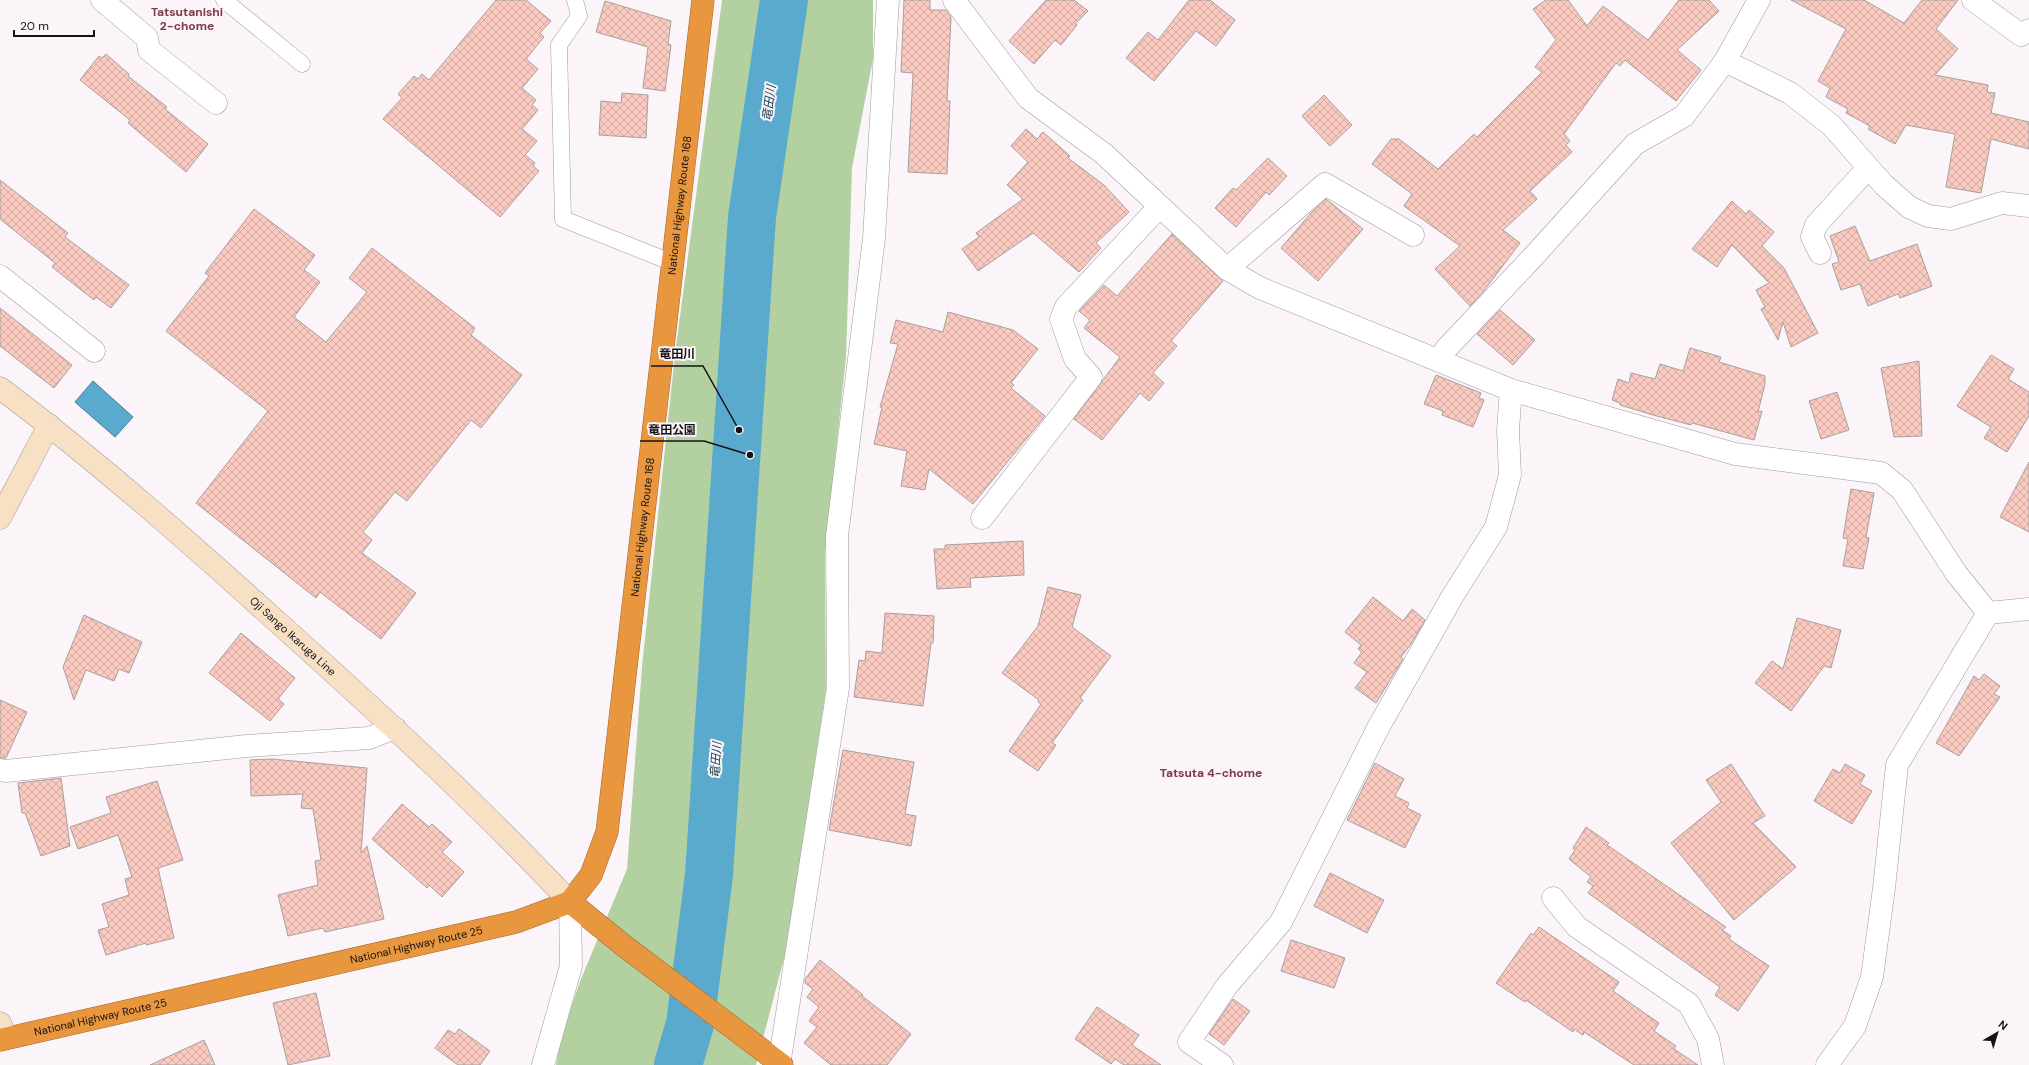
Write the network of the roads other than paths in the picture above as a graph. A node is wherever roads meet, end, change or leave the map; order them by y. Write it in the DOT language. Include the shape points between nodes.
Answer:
graph roads {
  1 [pos="102,0"];
  2 [pos="224,0"];
  3 [pos="574,0"];
  4 [pos="704,0"];
  5 [pos="888,0"];
  6 [pos="954,0"];
  7 [pos="1759,0"];
  8 [pos="1973,0"];
  9 [pos="2029,30"];
  10 [pos="1725,61"];
  11 [pos="302,64"];
  12 [pos="216,103"];
  13 [pos="1868,168"];
  14 [pos="2029,206"];
  15 [pos="1159,208"];
  16 [pos="1413,235"];
  17 [pos="1820,253"];
  18 [pos="673,263"];
  19 [pos="1227,269"];
  20 [pos="0,276"];
  21 [pos="94,351"];
  22 [pos="1439,361"];
  23 [pos="0,388"];
  24 [pos="1511,390"];
  25 [pos="49,424"];
  26 [pos="0,518"];
  27 [pos="982,518"];
  28 [pos="2029,609"];
  29 [pos="1988,613"];
  30 [pos="395,728"];
  31 [pos="0,770"];
  32 [pos="1553,898"];
  33 [pos="570,902"];
  34 [pos="2,1034"];
  35 [pos="780,1064"];
  36 [pos="543,1065"];
  37 [pos="1222,1065"];
  38 [pos="1713,1065"];
  39 [pos="1827,1065"];
  1 -- 12 [label="street" via="147,38 149,50"];
  2 -- 11 [label="lane"];
  3 -- 18 [label="lane" via="579,16 559,45 563,219"];
  4 -- 18 [label="highway, National Highway Route 168"];
  5 -- 35 [label="street" via="874,238 837,536 838,688"];
  6 -- 15 [label="street" via="1028,98 1104,154"];
  7 -- 10 [label="street"];
  8 -- 9 [label="street" via="2021,34"];
  10 -- 13 [label="street" via="1790,93 1831,125"];
  10 -- 22 [label="street" via="1684,116 1635,144 1446,349"];
  13 -- 14 [label="street" via="1909,207 1928,216 1951,219 2002,203"];
  13 -- 17 [label="street" via="1816,225 1812,237"];
  15 -- 19 [label="street"];
  15 -- 27 [label="street" via="1066,307 1061,319 1074,359 1091,378"];
  16 -- 19 [label="street" via="1325,184"];
  18 -- 33 [label="highway, National Highway Route 168" via="606,832 591,875"];
  19 -- 22 [label="street" via="1260,288"];
  20 -- 21 [label="street"];
  22 -- 24 [label="street"];
  23 -- 25 [label="main road, Oji Sango Ikaruga Line"];
  24 -- 29 [label="street" via="1735,454 1881,473 1902,490 1956,573"];
  24 -- 37 [label="street" via="1508,430 1510,475 1496,527 1452,597 1378,728 1281,922 1226,987 1188,1042"];
  25 -- 26 [label="main road"];
  25 -- 30 [label="main road, Oji Sango Ikaruga Line" via="162,518"];
  28 -- 29 [label="street"];
  29 -- 39 [label="street" via="1897,765 1872,977 1855,1026"];
  30 -- 31 [label="street" via="369,738 247,746"];
  30 -- 33 [label="main road, Oji Sango Ikaruga Line" via="516,845"];
  32 -- 38 [label="street" via="1577,927 1689,1004 1708,1039"];
  33 -- 34 [label="highway, National Highway Route 25" via="516,922"];
  33 -- 35 [label="highway"];
  33 -- 36 [label="street" via="571,966"];
}
